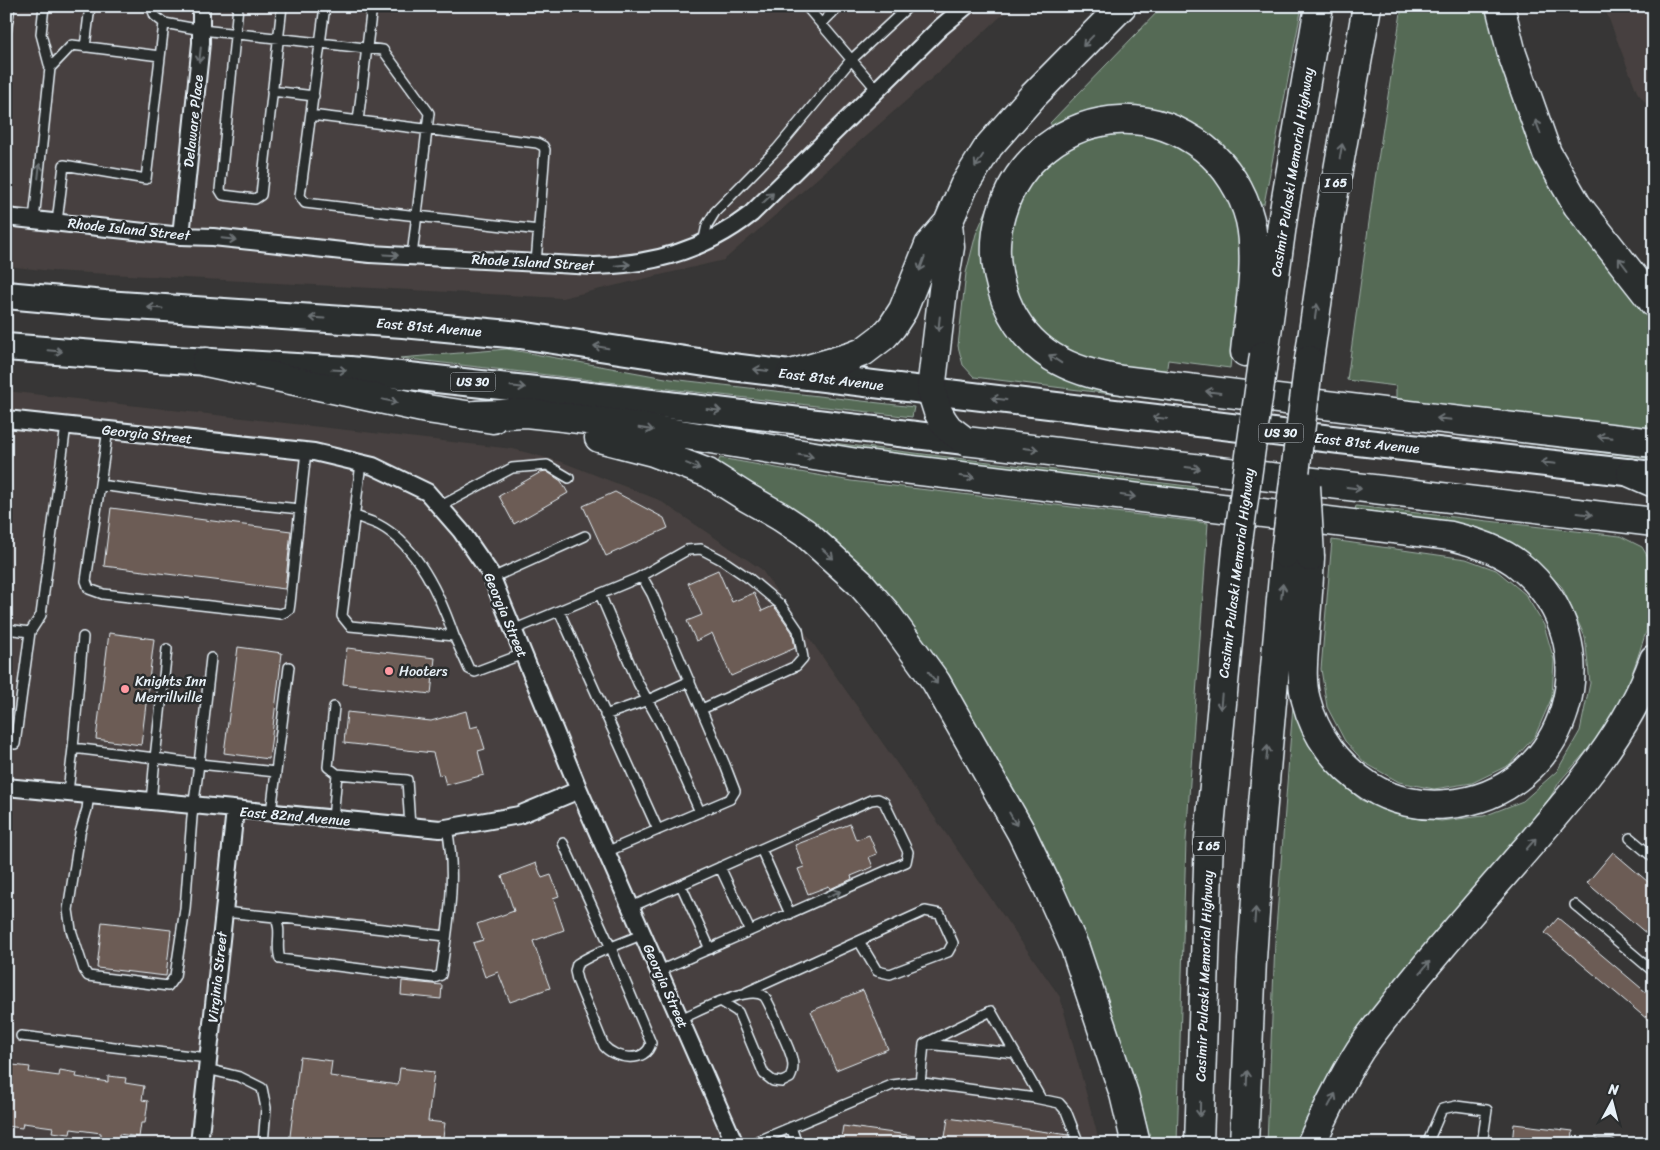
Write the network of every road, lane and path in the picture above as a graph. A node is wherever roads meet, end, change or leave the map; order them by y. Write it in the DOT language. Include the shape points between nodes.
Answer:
graph roads {
  1 [pos="10,6"];
  2 [pos="44,6"];
  3 [pos="90,6"];
  4 [pos="151,6"];
  5 [pos="200,6"];
  6 [pos="238,6"];
  7 [pos="282,6"];
  8 [pos="325,6"];
  9 [pos="372,6"];
  10 [pos="806,6"];
  11 [pos="839,6"];
  12 [pos="909,6"];
  13 [pos="966,6"];
  14 [pos="1122,6"];
  15 [pos="1319,6"];
  16 [pos="1367,6"];
  17 [pos="1500,6"];
  18 [pos="164,23"];
  19 [pos="821,24"];
  20 [pos="202,30"];
  21 [pos="6,32"];
  22 [pos="236,33"];
  23 [pos="279,38"];
  24 [pos="320,42"];
  25 [pos="85,47"];
  26 [pos="367,48"];
  27 [pos="160,56"];
  28 [pos="851,60"];
  29 [pos="50,68"];
  30 [pos="877,90"];
  31 [pos="272,91"];
  32 [pos="314,96"];
  33 [pos="311,115"];
  34 [pos="358,121"];
  35 [pos="427,130"];
  36 [pos="6,216"];
  37 [pos="417,216"];
  38 [pos="34,220"];
  39 [pos="57,222"];
  40 [pos="948,223"];
  41 [pos="539,230"];
  42 [pos="181,236"];
  43 [pos="703,244"];
  44 [pos="412,256"];
  45 [pos="536,263"];
  46 [pos="6,295"];
  47 [pos="1654,302"];
  48 [pos="6,347"];
  49 [pos="1255,353"];
  50 [pos="206,362"];
  51 [pos="791,374"];
  52 [pos="931,390"];
  53 [pos="476,415"];
  54 [pos="6,419"];
  55 [pos="66,425"];
  56 [pos="108,429"];
  57 [pos="966,441"];
  58 [pos="1654,442"];
  59 [pos="306,451"];
  60 [pos="360,463"];
  61 [pos="1646,477"];
  62 [pos="569,478"];
  63 [pos="100,485"];
  64 [pos="439,507"];
  65 [pos="300,509"];
  66 [pos="354,515"];
  67 [pos="1654,522"];
  68 [pos="585,536"];
  69 [pos="1298,556"];
  70 [pos="492,578"];
  71 [pos="638,578"];
  72 [pos="600,594"];
  73 [pos="559,611"];
  74 [pos="6,629"];
  75 [pos="513,630"];
  76 [pos="30,632"];
  77 [pos="454,636"];
  78 [pos="83,637"];
  79 [pos="166,649"];
  80 [pos="523,654"];
  81 [pos="212,658"];
  82 [pos="1654,659"];
  83 [pos="289,667"];
  84 [pos="690,681"];
  85 [pos="648,700"];
  86 [pos="1654,702"];
  87 [pos="334,707"];
  88 [pos="702,709"];
  89 [pos="605,715"];
  90 [pos="6,742"];
  91 [pos="72,748"];
  92 [pos="155,758"];
  93 [pos="199,764"];
  94 [pos="276,772"];
  95 [pos="337,774"];
  96 [pos="6,787"];
  97 [pos="579,790"];
  98 [pos="68,792"];
  99 [pos="89,794"];
  100 [pos="151,802"];
  101 [pos="194,806"];
  102 [pos="1563,806"];
  103 [pos="235,810"];
  104 [pos="700,812"];
  105 [pos="271,813"];
  106 [pos="333,819"];
  107 [pos="410,827"];
  108 [pos="447,828"];
  109 [pos="658,830"];
  110 [pos="1630,838"];
  111 [pos="563,842"];
  112 [pos="761,849"];
  113 [pos="606,852"];
  114 [pos="1654,858"];
  115 [pos="720,867"];
  116 [pos="681,885"];
  117 [pos="1575,905"];
  118 [pos="631,907"];
  119 [pos="224,912"];
  120 [pos="790,914"];
  121 [pos="276,917"];
  122 [pos="750,932"];
  123 [pos="643,934"];
  124 [pos="446,936"];
  125 [pos="859,941"];
  126 [pos="611,948"];
  127 [pos="710,949"];
  128 [pos="659,972"];
  129 [pos="1654,972"];
  130 [pos="748,992"];
  131 [pos="722,1002"];
  132 [pos="680,1019"];
  133 [pos="21,1036"];
  134 [pos="924,1044"];
  135 [pos="1015,1054"];
  136 [pos="208,1063"];
  137 [pos="920,1083"];
  138 [pos="1041,1100"];
  139 [pos="791,1127"];
  140 [pos="199,1144"];
  141 [pos="263,1144"];
  142 [pos="735,1144"];
  143 [pos="751,1144"];
  144 [pos="797,1144"];
  145 [pos="1079,1144"];
  146 [pos="1136,1144"];
  147 [pos="1199,1144"];
  148 [pos="1244,1144"];
  149 [pos="1311,1144"];
  150 [pos="1427,1144"];
  151 [pos="1482,1144"];
  152 [pos="1599,1144"];
  153 [pos="1611,1144"];
  1 -- 21 [label="lane"];
  2 -- 29 [label="lane" via="40,34"];
  3 -- 25 [label="lane"];
  4 -- 18 [label="lane" via="154,16"];
  5 -- 20 [label="street, Delaware Place"];
  6 -- 22 [label="lane"];
  7 -- 23 [label="lane"];
  8 -- 24 [label="lane"];
  9 -- 26 [label="lane"];
  10 -- 19 [label="lane"];
  11 -- 19 [label="lane"];
  12 -- 28 [label="lane"];
  13 -- 30 [label="street, Rhode Island Street"];
  14 -- 40 [label="highway, one-way" via="997,135 971,174"];
  15 -- 49 [label="highway, Casimir Pulaski Memorial Highway / I 65" via="1286,202"];
  69 -- 16 [label="highway, I 65, one-way, bridge" via="1301,416 1329,221"];
  47 -- 17 [label="highway, one-way" via="1578,205 1547,153 1512,54"];
  18 -- 20 [label="lane"];
  18 -- 27 [label="lane"];
  19 -- 28 [label="lane"];
  20 -- 22 [label="lane"];
  20 -- 42 [label="street, Delaware Place, one-way"];
  22 -- 23 [label="lane"];
  22 -- 31 [label="lane" via="220,190 223,195 255,199 261,195"];
  23 -- 24 [label="lane"];
  23 -- 31 [label="lane"];
  24 -- 26 [label="lane"];
  24 -- 32 [label="lane"];
  25 -- 27 [label="lane"];
  25 -- 29 [label="lane" via="72,45"];
  26 -- 34 [label="lane"];
  26 -- 35 [label="lane" via="383,50 429,114"];
  27 -- 39 [label="lane" via="146,179 64,165"];
  28 -- 30 [label="lane"];
  28 -- 43 [label="lane" via="777,149 715,212 707,225"];
  38 -- 29 [label="lane, one-way"];
  43 -- 30 [label="street, Rhode Island Street, one-way" via="751,214"];
  31 -- 32 [label="lane"];
  32 -- 33 [label="lane"];
  33 -- 34 [label="lane"];
  33 -- 37 [label="lane" via="300,196 305,203"];
  34 -- 35 [label="lane"];
  35 -- 37 [label="lane"];
  35 -- 41 [label="lane" via="543,146"];
  36 -- 38 [label="street, Rhode Island Street"];
  37 -- 41 [label="lane"];
  37 -- 44 [label="lane"];
  38 -- 39 [label="street, Rhode Island Street"];
  39 -- 42 [label="street, Rhode Island Street"];
  40 -- 51 [label="highway, one-way" via="929,245 903,310 884,336 863,352"];
  40 -- 52 [label="highway, one-way" via="950,246"];
  41 -- 45 [label="lane"];
  42 -- 44 [label="street, Rhode Island Street, one-way"];
  45 -- 43 [label="street, Rhode Island Street, one-way" via="618,265 657,260"];
  44 -- 45 [label="street, Rhode Island Street"];
  51 -- 46 [label="main road, East 81st Avenue / US 30, one-way" via="520,335"];
  48 -- 50 [label="main road, US 30, one-way"];
  58 -- 49 [label="highway, one-way" via="1132,382 1076,370 1040,349 1010,311 1003,292 996,250 998,232 1002,210 1019,174 1065,134 1104,122 1149,123 1193,139 1215,157 1231,177 1250,218 1254,244"];
  49 -- 147 [label="highway, Casimir Pulaski Memorial Highway / I 65, one-way, bridge" via="1254,433 1237,549 1209,837"];
  50 -- 53 [label="highway, one-way" via="427,409"];
  50 -- 57 [label="main road, US 30, one-way" via="350,370 467,382"];
  51 -- 52 [label="main road, East 81st Avenue / US 30"];
  52 -- 57 [label="highway" via="943,421"];
  61 -- 52 [label="main road, East 81st Avenue / US 30, one-way"];
  53 -- 69 [label="highway, one-way" via="526,413 563,417 863,464 1451,536 1473,542 1495,551 1529,574 1554,606 1568,641 1572,675 1569,699 1552,740 1533,765 1485,797 1436,806 1405,802 1379,792 1346,769 1321,737 1305,698"];
  53 -- 146 [label="highway, one-way" via="620,442 708,473 805,533 860,583 936,682 1021,832 1075,948 1124,1094"];
  54 -- 55 [label="street, Georgia Street"];
  55 -- 56 [label="street, Georgia Street"];
  55 -- 76 [label="lane" via="41,615"];
  56 -- 59 [label="street, Georgia Street"];
  56 -- 63 [label="lane"];
  57 -- 67 [label="highway, US 30, one-way"];
  59 -- 60 [label="street, Georgia Street"];
  59 -- 65 [label="lane"];
  60 -- 64 [label="street, Georgia Street" via="427,492"];
  60 -- 66 [label="lane"];
  62 -- 64 [label="lane" via="547,465 512,468"];
  63 -- 65 [label="lane"];
  63 -- 65 [label="lane" via="86,581 89,589 103,594 281,614 289,610"];
  64 -- 70 [label="street, Georgia Street" via="461,531"];
  66 -- 77 [label="lane" via="380,526 409,551 444,606"];
  66 -- 77 [label="lane" via="342,616 350,626"];
  68 -- 70 [label="lane"];
  148 -- 69 [label="highway, I 65, one-way" via="1260,838"];
  70 -- 75 [label="street, Georgia Street"];
  71 -- 72 [label="lane"];
  71 -- 84 [label="lane" via="644,580 652,594"];
  71 -- 88 [label="lane" via="687,550 701,549 750,579 781,606 798,630 803,658 796,666"];
  72 -- 73 [label="lane"];
  72 -- 85 [label="lane"];
  73 -- 75 [label="lane"];
  73 -- 89 [label="lane"];
  74 -- 76 [label="lane"];
  75 -- 80 [label="street, Georgia Street"];
  76 -- 90 [label="lane" via="15,744"];
  77 -- 80 [label="lane" via="469,669 475,672"];
  78 -- 91 [label="lane"];
  79 -- 92 [label="lane"];
  80 -- 97 [label="street, Georgia Street"];
  81 -- 93 [label="lane"];
  82 -- 102 [label="highway" via="1637,700 1611,742"];
  83 -- 94 [label="lane"];
  84 -- 85 [label="lane"];
  84 -- 88 [label="lane"];
  85 -- 89 [label="lane"];
  85 -- 104 [label="lane" via="664,728"];
  86 -- 102 [label="highway" via="1622,751"];
  87 -- 95 [label="lane" via="328,767"];
  88 -- 104 [label="lane" via="735,791 730,799"];
  89 -- 109 [label="lane"];
  91 -- 92 [label="lane"];
  91 -- 98 [label="lane"];
  92 -- 93 [label="lane"];
  92 -- 100 [label="lane"];
  93 -- 94 [label="lane"];
  93 -- 101 [label="lane"];
  94 -- 105 [label="lane"];
  95 -- 106 [label="lane"];
  95 -- 107 [label="lane" via="407,780"];
  96 -- 98 [label="street, East 82nd Avenue"];
  97 -- 108 [label="street, East 82nd Avenue" via="519,815"];
  97 -- 113 [label="street, Georgia Street"];
  98 -- 99 [label="street, East 82nd Avenue"];
  99 -- 100 [label="street, East 82nd Avenue"];
  99 -- 101 [label="lane" via="68,910 84,970 88,976 168,986 177,966"];
  100 -- 101 [label="street, East 82nd Avenue"];
  101 -- 103 [label="street, East 82nd Avenue"];
  149 -- 102 [label="highway, one-way" via="1346,1073 1386,1016"];
  103 -- 105 [label="street, East 82nd Avenue"];
  103 -- 119 [label="street, Virginia Street"];
  104 -- 109 [label="lane"];
  105 -- 106 [label="street, East 82nd Avenue"];
  106 -- 107 [label="street, East 82nd Avenue"];
  107 -- 108 [label="street, East 82nd Avenue"];
  108 -- 124 [label="lane" via="451,846 452,890"];
  109 -- 113 [label="lane"];
  110 -- 114 [label="lane"];
  111 -- 126 [label="lane"];
  112 -- 115 [label="lane"];
  112 -- 120 [label="lane"];
  120 -- 112 [label="lane, one-way" via="906,862 908,852 884,802 878,799"];
  113 -- 118 [label="street, Georgia Street"];
  115 -- 116 [label="lane"];
  115 -- 122 [label="lane"];
  116 -- 118 [label="lane"];
  116 -- 127 [label="lane"];
  117 -- 129 [label="lane"];
  118 -- 123 [label="street, Georgia Street"];
  119 -- 121 [label="lane"];
  119 -- 136 [label="street, Virginia Street"];
  120 -- 122 [label="lane"];
  121 -- 124 [label="lane"];
  121 -- 124 [label="lane" via="280,924 280,959 434,978 442,975"];
  122 -- 127 [label="lane"];
  123 -- 126 [label="lane"];
  123 -- 128 [label="street, Georgia Street"];
  125 -- 125 [label="lane" via="924,911 940,914 953,943 948,952 890,974 877,971"];
  125 -- 130 [label="lane"];
  126 -- 126 [label="lane" via="577,964 577,980 604,1046 608,1051 635,1058 647,1052 651,1043"];
  127 -- 128 [label="lane"];
  128 -- 132 [label="street, Georgia Street"];
  130 -- 131 [label="lane"];
  130 -- 131 [label="lane" via="765,997 792,1056 794,1071 782,1082 764,1074 738,1012"];
  131 -- 132 [label="lane"];
  132 -- 142 [label="street, Georgia Street"];
  133 -- 136 [label="lane"];
  134 -- 135 [label="lane"];
  134 -- 135 [label="lane" via="991,1011"];
  134 -- 137 [label="lane"];
  135 -- 138 [label="lane"];
  136 -- 140 [label="street, Virginia Street"];
  136 -- 141 [label="lane" via="262,1088 266,1108"];
  137 -- 138 [label="lane"];
  137 -- 139 [label="lane" via="892,1085"];
  138 -- 145 [label="lane" via="1059,1103 1066,1111"];
  139 -- 143 [label="lane"];
  139 -- 144 [label="lane"];
  150 -- 151 [label="lane" via="1442,1109 1456,1106 1487,1110"];
  152 -- 153 [label="lane"];
}
